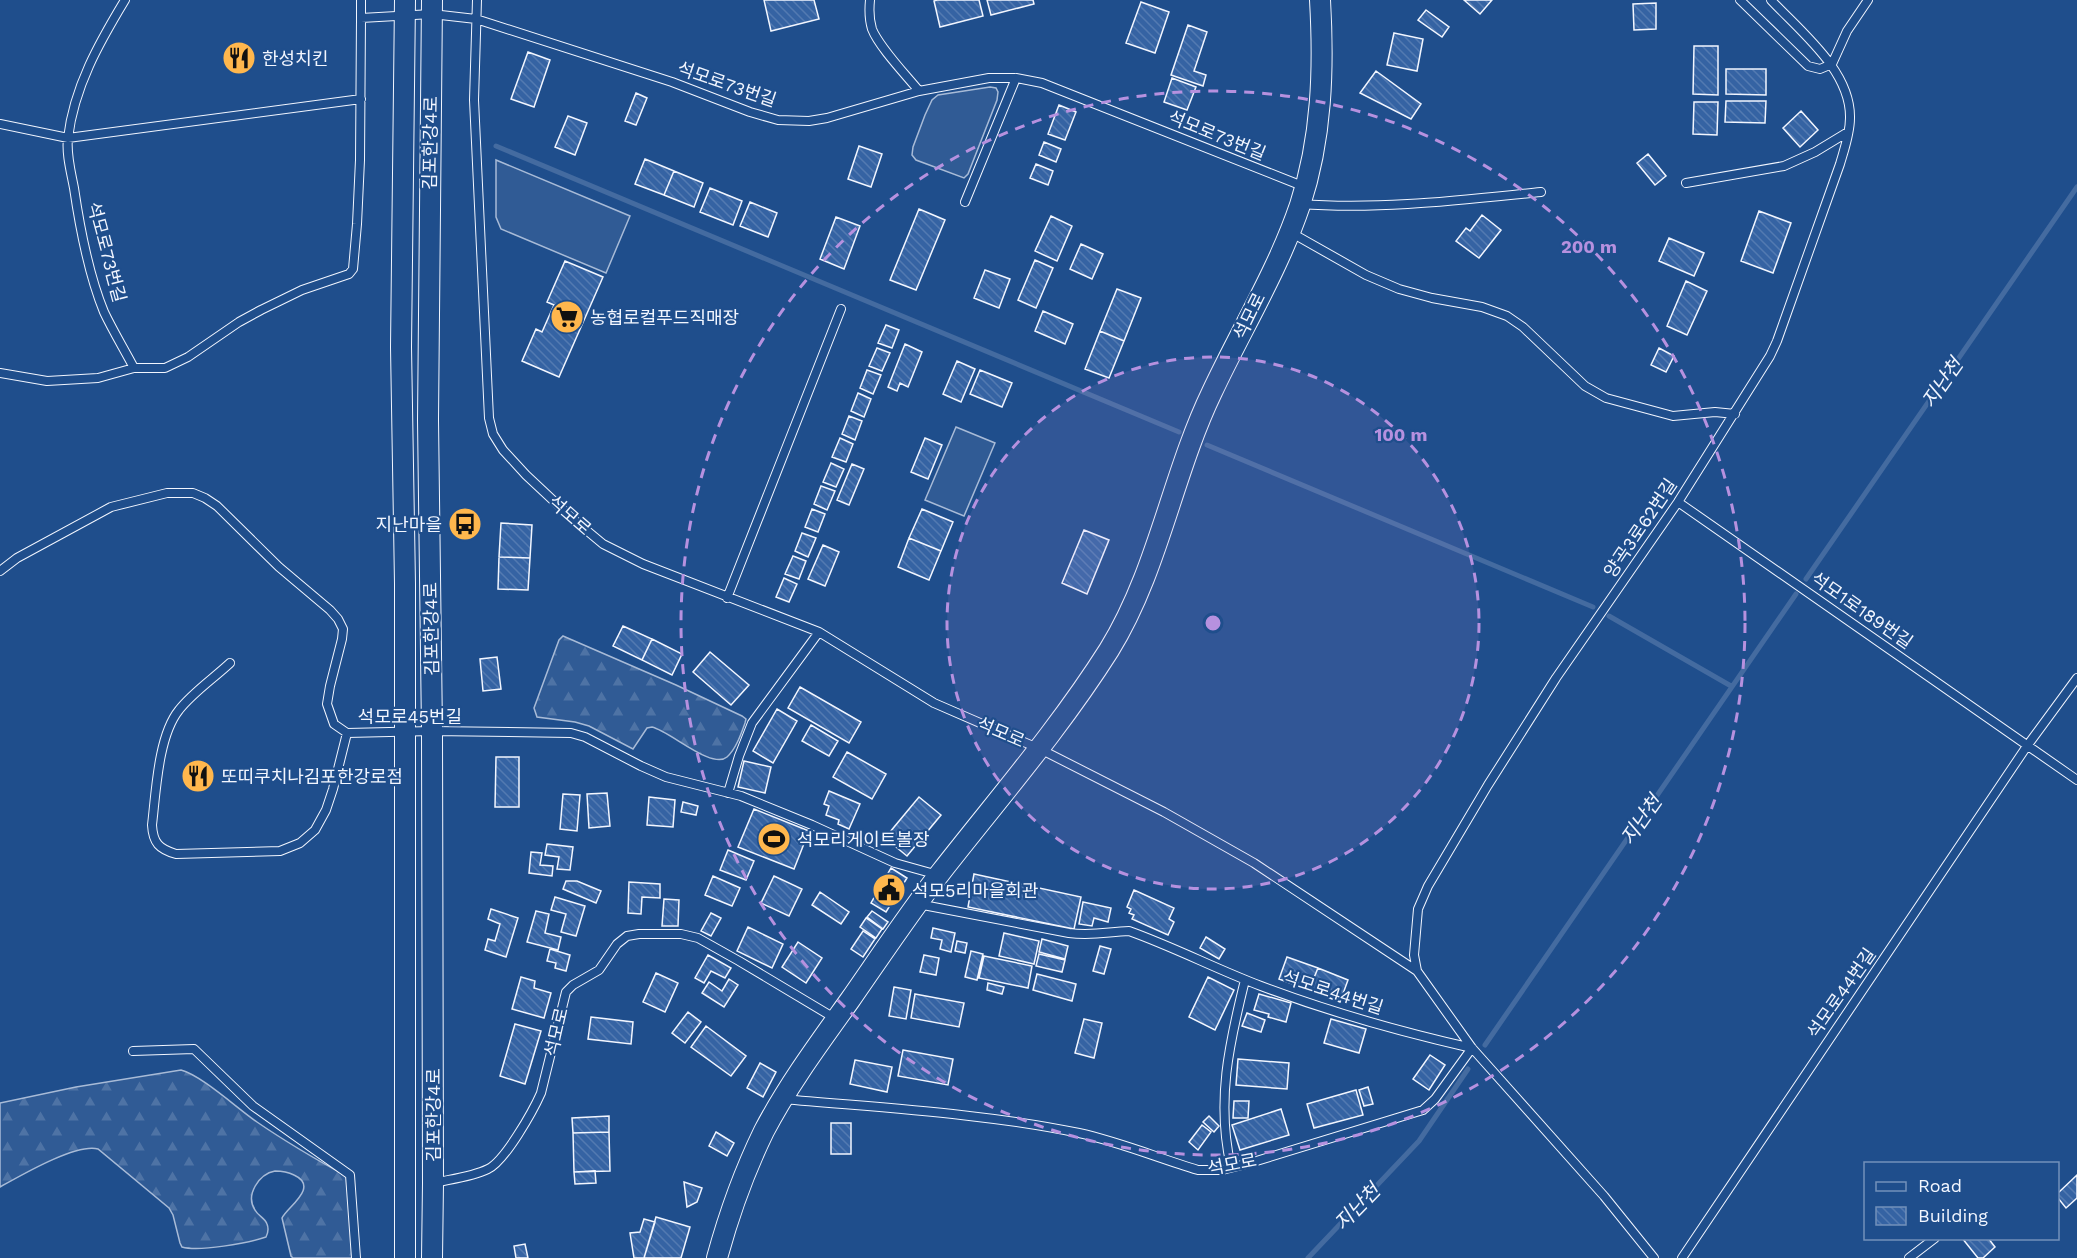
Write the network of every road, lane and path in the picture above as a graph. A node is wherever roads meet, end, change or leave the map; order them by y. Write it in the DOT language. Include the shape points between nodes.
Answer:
graph roads {
  1 [pos="125,0"];
  2 [pos="361,0"];
  3 [pos="477,0"];
  4 [pos="870,0"];
  5 [pos="1320,0"];
  6 [pos="1740,0"];
  7 [pos="1771,0"];
  8 [pos="1868,0"];
  9 [pos="432,7"];
  10 [pos="405,8"];
  11 [pos="361,18"];
  12 [pos="476,19"];
  13 [pos="1832,64"];
  14 [pos="1016,78"];
  15 [pos="919,91"];
  16 [pos="361,99"];
  17 [pos="0,124"];
  18 [pos="1848,132"];
  19 [pos="68,138"];
  20 [pos="1686,183"];
  21 [pos="1541,192"];
  22 [pos="1302,196"];
  23 [pos="964,202"];
  24 [pos="1289,232"];
  25 [pos="842,309"];
  26 [pos="134,368"];
  27 [pos="0,373"];
  28 [pos="1735,414"];
  29 [pos="1678,502"];
  30 [pos="0,571"];
  31 [pos="727,598"];
  32 [pos="819,632"];
  33 [pos="230,663"];
  34 [pos="2077,678"];
  35 [pos="432,731"];
  36 [pos="404,732"];
  37 [pos="347,733"];
  38 [pos="2027,746"];
  39 [pos="1040,749"];
  40 [pos="2077,780"];
  41 [pos="728,793"];
  42 [pos="938,875"];
  43 [pos="918,904"];
  44 [pos="1417,971"];
  45 [pos="1245,980"];
  46 [pos="836,1019"];
  47 [pos="1472,1048"];
  48 [pos="133,1051"];
  49 [pos="783,1099"];
  50 [pos="1231,1167"];
  51 [pos="433,1183"];
  52 [pos="1934,1240"];
  53 [pos="356,1258"];
  54 [pos="405,1258"];
  55 [pos="432,1258"];
  56 [pos="717,1258"];
  57 [pos="1654,1258"];
  58 [pos="1682,1258"];
  59 [pos="1909,1258"];
  1 -- 19 [label="lane, 석모로73번길" via="87,68"];
  2 -- 11 [label="lane"];
  3 -- 12 [label="lane, 석모로"];
  4 -- 15 [label="lane" via="873,30"];
  5 -- 22 [label="street, 석모로" via="1322,80 1313,155"];
  6 -- 13 [label="lane" via="1808,66 1820,69"];
  7 -- 13 [label="lane"];
  8 -- 13 [label="lane" via="1847,31"];
  9 -- 10 [label="lane, 석모로73번길"];
  9 -- 12 [label="lane, 석모로73번길"];
  9 -- 35 [label="street, 김포한강4로" via="428,420"];
  10 -- 11 [label="lane, 석모로73번길"];
  10 -- 36 [label="street, 김포한강4로" via="401,347"];
  11 -- 16 [label="lane"];
  12 -- 15 [label="lane, 석모로73번길" via="778,120 827,118"];
  12 -- 31 [label="lane, 석모로" via="475,123 489,418 493,434 526,475 603,544"];
  13 -- 18 [label="lane, 양곡3로62번길" via="1847,98"];
  14 -- 15 [label="lane, 석모로73번길" via="989,78"];
  14 -- 22 [label="lane, 석모로73번길" via="1042,83"];
  14 -- 23 [label="lane"];
  16 -- 19 [label="lane"];
  16 -- 26 [label="lane" via="357,224 354,262 349,274 261,310 175,365"];
  17 -- 19 [label="lane"];
  18 -- 20 [label="lane" via="1784,166"];
  18 -- 28 [label="lane, 양곡3로62번길" via="1777,341"];
  19 -- 26 [label="lane, 석모로73번길" via="83,240 97,291"];
  21 -- 22 [label="lane" via="1337,207"];
  22 -- 24 [label="street, 석모로"];
  24 -- 28 [label="lane" via="1399,290 1507,316 1585,386 1606,398 1673,416"];
  24 -- 39 [label="street, 석모로" via="1210,395 1126,616 1110,647"];
  25 -- 31 [label="lane"];
  26 -- 27 [label="lane" via="98,378 46,381"];
  28 -- 29 [label="lane, 양곡3로62번길"];
  29 -- 38 [label="lane, 석모1로189번길"];
  29 -- 44 [label="lane, 양곡3로62번길" via="1557,678 1428,886 1418,909 1414,955"];
  30 -- 37 [label="lane, 석모로45번길" via="111,507 167,493 193,493 205,498 338,619 342,639 327,704 334,724"];
  31 -- 32 [label="lane, 석모로"];
  32 -- 39 [label="lane, 석모로" via="934,703"];
  32 -- 41 [label="lane" via="752,723"];
  33 -- 37 [label="lane" via="179,709 169,726 152,825 152,839 162,850 176,854 280,851 300,843 315,830 326,810"];
  34 -- 38 [label="lane"];
  35 -- 36 [label="lane, 석모로45번길"];
  35 -- 41 [label="lane, 석모로45번길" via="571,733 666,777"];
  35 -- 51 [label="street, 김포한강4로"];
  36 -- 37 [label="lane, 석모로45번길"];
  36 -- 54 [label="street, 김포한강4로"];
  38 -- 40 [label="lane, 석모1로189번길"];
  38 -- 58 [label="lane, 석모로44번길"];
  39 -- 42 [label="street, 석모로"];
  39 -- 44 [label="lane, 석모로" via="1254,863"];
  41 -- 42 [label="lane, 석모로45번길" via="760,803 895,863"];
  42 -- 43 [label="street, 석모로"];
  43 -- 45 [label="lane, 석모로44번길" via="1091,936 1129,931"];
  43 -- 46 [label="street, 석모로"];
  44 -- 47 [label="lane"];
  45 -- 47 [label="lane, 석모로44번길" via="1363,1020"];
  45 -- 50 [label="lane" via="1230,1045 1224,1100"];
  46 -- 49 [label="street, 석모로"];
  46 -- 51 [label="lane, 석모로" via="698,938 672,933 627,936 599,970 566,992 541,1093 502,1158 489,1169"];
  47 -- 50 [label="lane, 석모로" via="1435,1100 1423,1110"];
  47 -- 57 [label="lane"];
  48 -- 53 [label="lane" via="194,1049 254,1106 350,1175"];
  49 -- 50 [label="lane, 석모로" via="1000,1121 1100,1138 1198,1170"];
  49 -- 56 [label="street, 석모로" via="746,1171"];
  51 -- 55 [label="street, 김포한강4로"];
  52 -- 59 [label="lane"];
}
